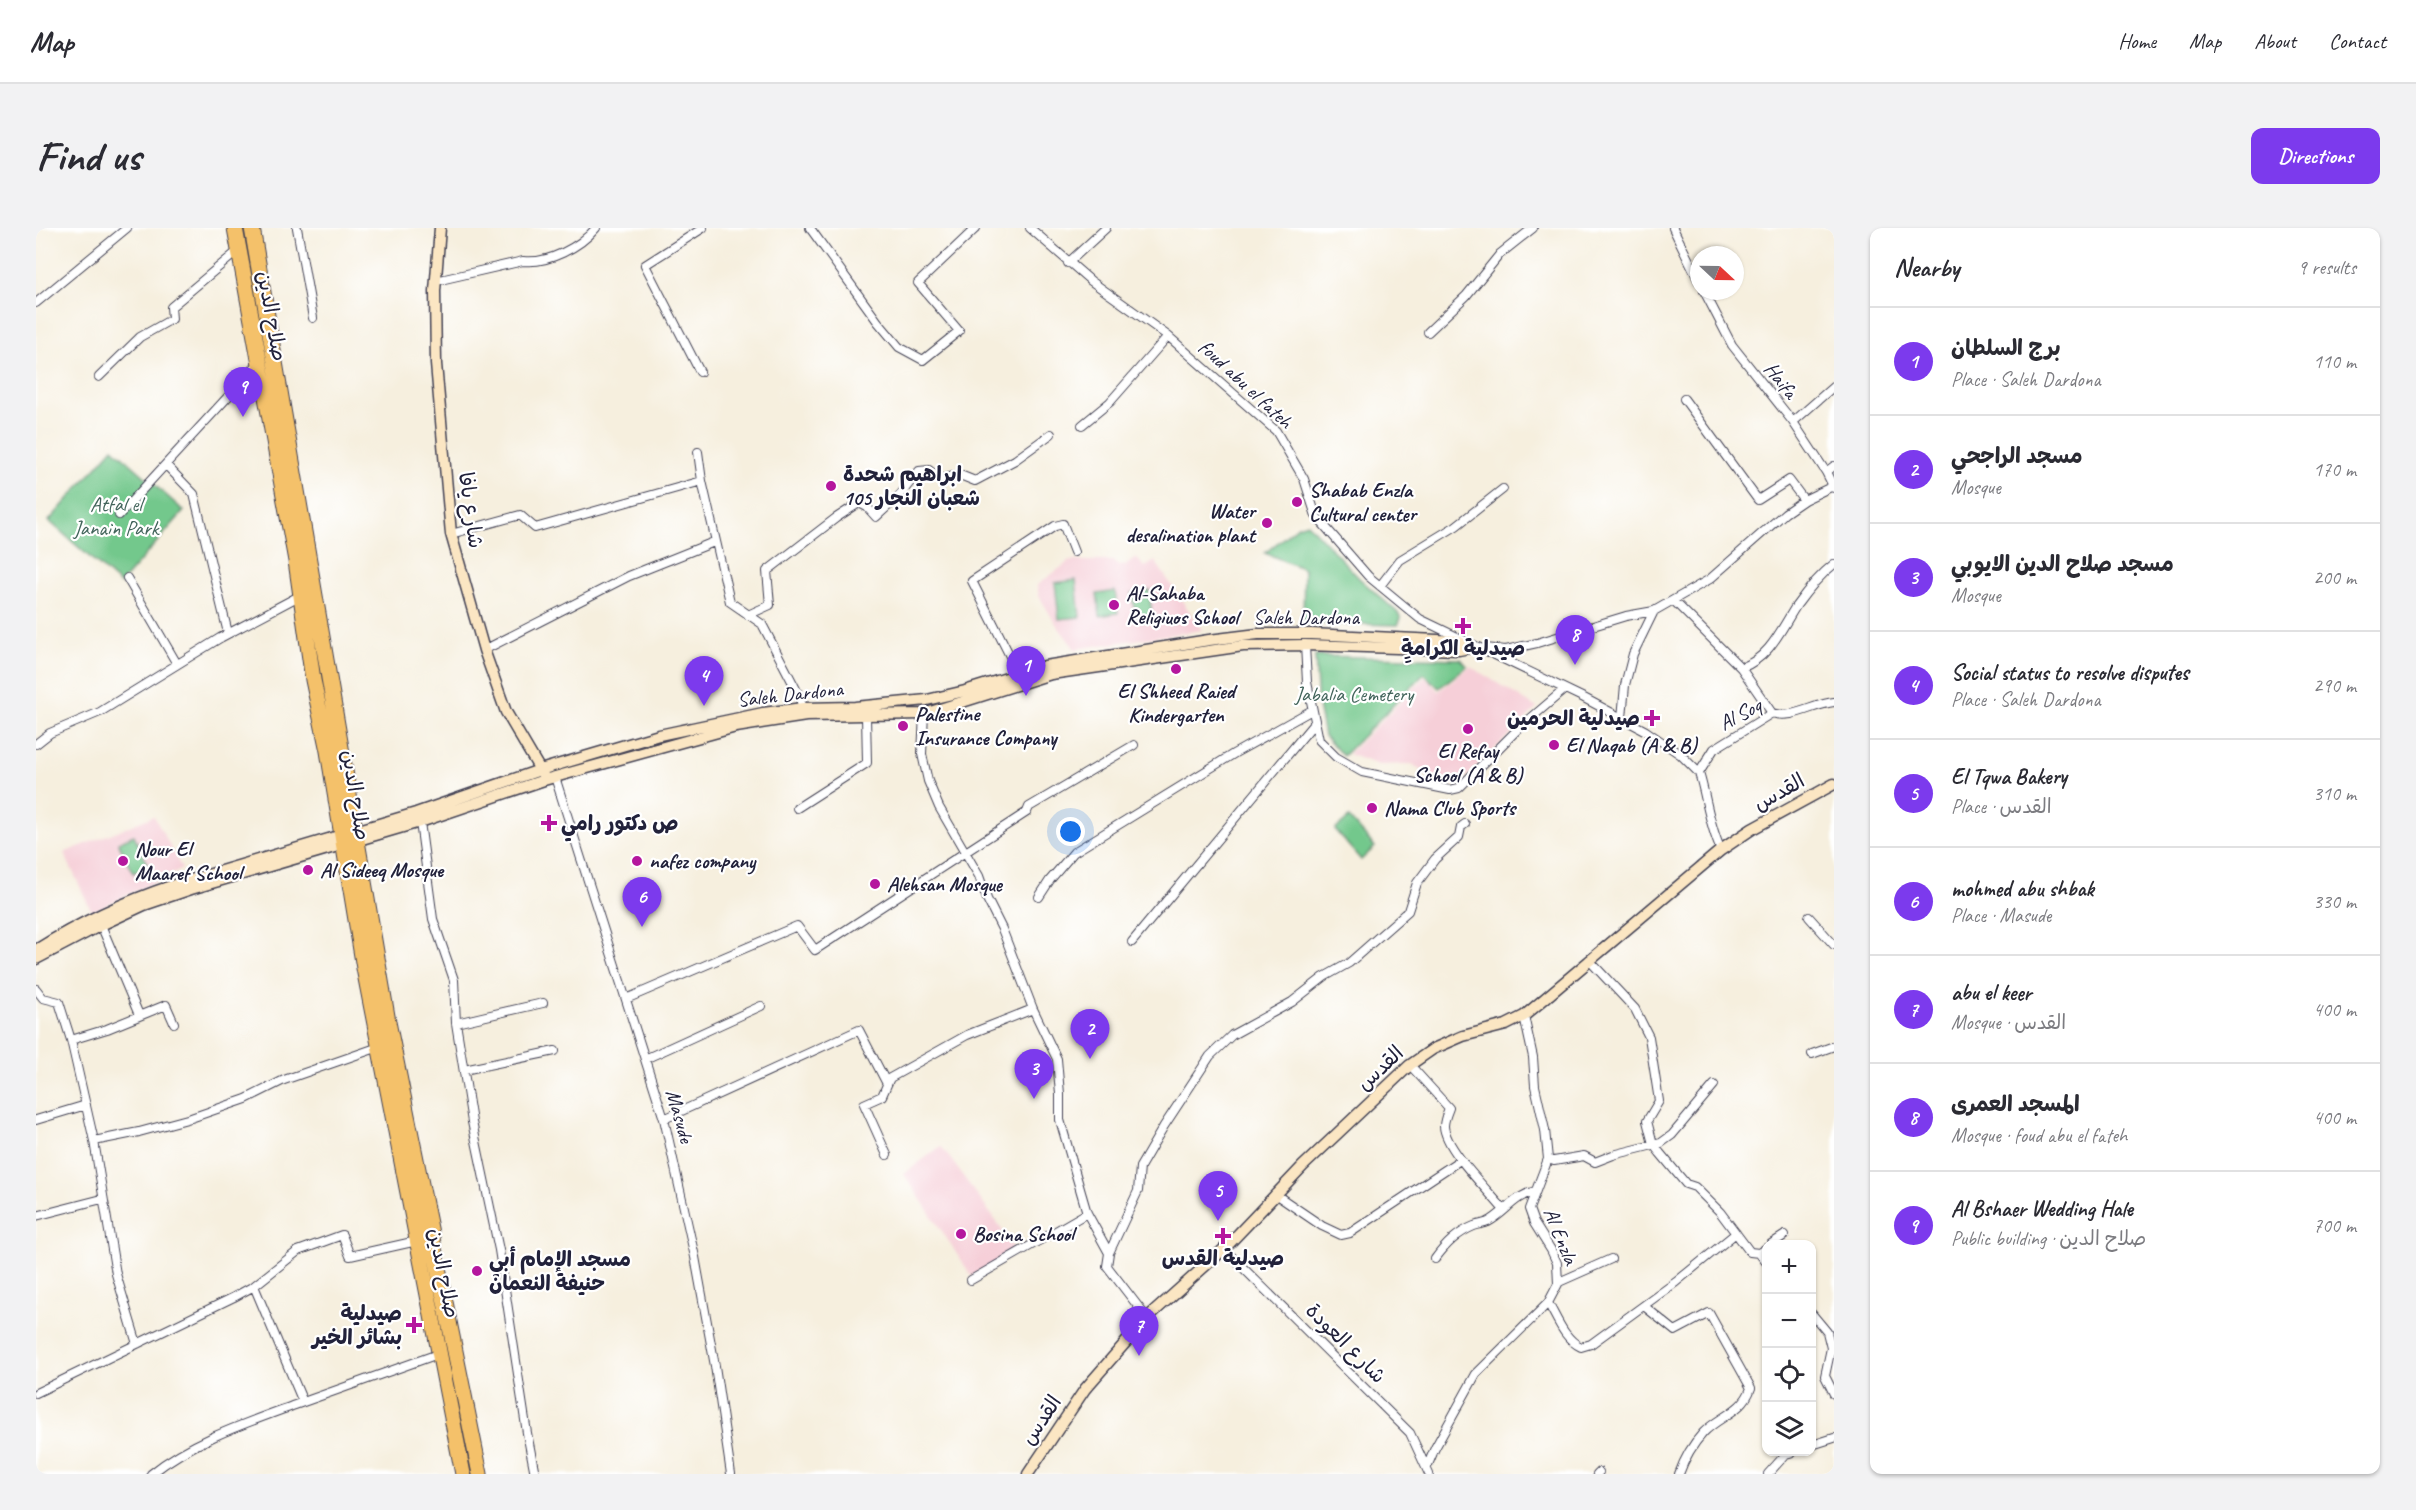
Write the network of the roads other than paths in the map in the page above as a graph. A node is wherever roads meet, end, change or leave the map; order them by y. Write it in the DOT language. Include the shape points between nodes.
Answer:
graph roads {
  1 [pos="126,228"];
  2 [pos="235,228"];
  3 [pos="252,228"];
  4 [pos="297,228"];
  5 [pos="440,228"];
  6 [pos="596,228"];
  7 [pos="703,228"];
  8 [pos="810,228"];
  9 [pos="976,228"];
  10 [pos="1030,228"];
  11 [pos="1106,228"];
  12 [pos="1532,228"];
  13 [pos="1673,228"];
  14 [pos="239,250"];
  15 [pos="1068,263"];
  16 [pos="1690,263"];
  17 [pos="435,281"];
  18 [pos="1709,300"];
  19 [pos="36,303"];
  20 [pos="313,318"];
  21 [pos="1428,332"];
  22 [pos="1168,336"];
  23 [pos="259,363"];
  24 [pos="700,372"];
  25 [pos="99,377"];
  26 [pos="1834,386"];
  27 [pos="1684,399"];
  28 [pos="1793,422"];
  29 [pos="1083,425"];
  30 [pos="1051,434"];
  31 [pos="698,452"];
  32 [pos="165,465"];
  33 [pos="1830,469"];
  34 [pos="702,481"];
  35 [pos="1833,488"];
  36 [pos="1503,489"];
  37 [pos="1804,500"];
  38 [pos="119,515"];
  39 [pos="451,534"];
  40 [pos="714,542"];
  41 [pos="1074,552"];
  42 [pos="1834,564"];
  43 [pos="127,579"];
  44 [pos="1380,586"];
  45 [pos="301,595"];
  46 [pos="1674,601"];
  47 [pos="1654,611"];
  48 [pos="748,615"];
  49 [pos="228,633"];
  50 [pos="1305,645"];
  51 [pos="1475,648"];
  52 [pos="484,650"];
  53 [pos="177,664"];
  54 [pos="1741,668"];
  55 [pos="1021,677"];
  56 [pos="1565,688"];
  57 [pos="1834,702"];
  58 [pos="1312,710"];
  59 [pos="804,712"];
  60 [pos="1772,713"];
  61 [pos="924,714"];
  62 [pos="866,715"];
  63 [pos="1622,718"];
  64 [pos="1315,722"];
  65 [pos="36,744"];
  66 [pos="1134,745"];
  67 [pos="1699,773"];
  68 [pos="547,775"];
  69 [pos="1834,784"];
  70 [pos="797,808"];
  71 [pos="420,822"];
  72 [pos="1465,824"];
  73 [pos="348,837"];
  74 [pos="1721,850"];
  75 [pos="966,851"];
  76 [pos="1039,897"];
  77 [pos="1809,917"];
  78 [pos="101,925"];
  79 [pos="1132,942"];
  80 [pos="1834,945"];
  81 [pos="36,950"];
  82 [pos="36,959"];
  83 [pos="1589,960"];
  84 [pos="36,989"];
  85 [pos="626,999"];
  86 [pos="543,1003"];
  87 [pos="761,1006"];
  88 [pos="1033,1009"];
  89 [pos="139,1015"];
  90 [pos="1524,1016"];
  91 [pos="174,1023"];
  92 [pos="456,1023"];
  93 [pos="70,1040"];
  94 [pos="1834,1046"];
  95 [pos="379,1047"];
  96 [pos="555,1051"];
  97 [pos="1812,1054"];
  98 [pos="645,1059"];
  99 [pos="1410,1065"];
  100 [pos="464,1070"];
  101 [pos="887,1084"];
  102 [pos="1714,1085"];
  103 [pos="86,1105"];
  104 [pos="36,1119"];
  105 [pos="664,1119"];
  106 [pos="94,1141"];
  107 [pos="1653,1144"];
  108 [pos="887,1155"];
  109 [pos="1548,1159"];
  110 [pos="1460,1160"];
  111 [pos="1534,1191"];
  112 [pos="1275,1194"];
  113 [pos="102,1199"];
  114 [pos="1503,1209"];
  115 [pos="1087,1213"];
  116 [pos="36,1216"];
  117 [pos="1736,1233"];
  118 [pos="1785,1235"];
  119 [pos="1778,1240"];
  120 [pos="417,1241"];
  121 [pos="1224,1249"];
  122 [pos="1762,1250"];
  123 [pos="1109,1252"];
  124 [pos="1435,1259"];
  125 [pos="1611,1259"];
  126 [pos="970,1280"];
  127 [pos="1558,1281"];
  128 [pos="254,1286"];
  129 [pos="1548,1303"];
  130 [pos="1644,1306"];
  131 [pos="1147,1318"];
  132 [pos="1816,1319"];
  133 [pos="137,1344"];
  134 [pos="438,1354"];
  135 [pos="36,1393"];
  136 [pos="1834,1394"];
  137 [pos="303,1402"];
  138 [pos="1834,1438"];
  139 [pos="1816,1444"];
  140 [pos="1784,1456"];
  141 [pos="1428,1471"];
  142 [pos="151,1474"];
  143 [pos="463,1474"];
  144 [pos="480,1474"];
  145 [pos="535,1474"];
  146 [pos="731,1474"];
  147 [pos="1028,1474"];
  148 [pos="1679,1474"];
  149 [pos="1768,1474"];
  1 -- 19 [label="street"];
  2 -- 14 [label="highway, صلاح الدين"];
  3 -- 73 [label="highway, صلاح الدين"];
  4 -- 20 [label="street"];
  5 -- 17 [label="street, شارع يافا"];
  6 -- 17 [label="street" via="576,245 547,258"];
  7 -- 24 [label="street" via="645,265"];
  8 -- 9 [label="street" via="899,347 923,360 959,332 918,282"];
  10 -- 15 [label="street, foud abu el fateh"];
  11 -- 15 [label="street"];
  12 -- 21 [label="street" via="1500,254 1466,296"];
  13 -- 16 [label="street"];
  14 -- 23 [label="highway, صلاح الدين"];
  14 -- 25 [label="street" via="171,307 172,319 140,338"];
  15 -- 22 [label="street, foud abu el fateh"];
  17 -- 39 [label="street, شارع يافا" via="436,364"];
  18 -- 28 [label="street, Haifa" via="1732,345"];
  22 -- 29 [label="street" via="1110,402"];
  22 -- 44 [label="street, foud abu el fateh" via="1276,432 1304,478 1316,516"];
  23 -- 32 [label="street"];
  23 -- 45 [label="highway, صلاح الدين"];
  26 -- 28 [label="street"];
  27 -- 37 [label="street" via="1758,500 1789,480"];
  28 -- 33 [label="street, Haifa"];
  30 -- 48 [label="street" via="1015,460 975,480 960,475 940,479 929,470 919,471 876,517 859,503 766,571 770,605"];
  31 -- 34 [label="street"];
  32 -- 38 [label="street"];
  32 -- 49 [label="street" via="194,494"];
  33 -- 35 [label="street, Haifa"];
  34 -- 39 [label="street" via="535,528 520,515"];
  34 -- 40 [label="street"];
  35 -- 37 [label="street, Saleh Dardona"];
  36 -- 44 [label="street" via="1456,526 1400,560"];
  37 -- 46 [label="street, Saleh Dardona" via="1710,579"];
  39 -- 52 [label="street, شارع يافا"];
  40 -- 48 [label="street" via="730,602"];
  40 -- 52 [label="street" via="628,576"];
  41 -- 55 [label="street" via="1063,524 1055,526 972,581"];
  42 -- 54 [label="street" via="1798,603 1767,652"];
  43 -- 53 [label="street"];
  44 -- 51 [label="street, foud abu el fateh" via="1420,619"];
  45 -- 49 [label="street"];
  45 -- 73 [label="highway, صلاح الدين" via="313,680"];
  46 -- 47 [label="street, Saleh Dardona"];
  46 -- 54 [label="street"];
  47 -- 51 [label="street, Saleh Dardona" via="1506,650"];
  47 -- 63 [label="street" via="1633,654"];
  48 -- 59 [label="street" via="762,624"];
  49 -- 53 [label="street"];
  50 -- 51 [label="street, Saleh Dardona"];
  50 -- 55 [label="street, Saleh Dardona" via="1260,644"];
  50 -- 58 [label="street"];
  51 -- 55 [label="street, Saleh Dardona" via="1458,640 1258,634 1069,661"];
  51 -- 56 [label="street, foud abu el fateh"];
  52 -- 68 [label="street, شارع يافا" via="506,712"];
  53 -- 65 [label="street" via="100,712"];
  54 -- 60 [label="street"];
  55 -- 59 [label="street, Saleh Dardona" via="927,700"];
  55 -- 61 [label="street, Saleh Dardona"];
  56 -- 63 [label="street, foud abu el fateh"];
  56 -- 64 [label="street" via="1456,790 1362,772 1336,757 1319,740"];
  57 -- 60 [label="street, Al Soq" via="1783,717"];
  58 -- 64 [label="street"];
  58 -- 76 [label="street" via="1074,852"];
  59 -- 62 [label="street, Saleh Dardona"];
  59 -- 68 [label="street, Saleh Dardona"];
  59 -- 68 [label="street, Saleh Dardona" via="763,713 659,735"];
  60 -- 67 [label="street, Al Soq" via="1714,748"];
  61 -- 62 [label="street, Saleh Dardona"];
  61 -- 75 [label="street" via="922,754 928,780 939,807"];
  62 -- 70 [label="street" via="867,763"];
  63 -- 67 [label="street, foud abu el fateh" via="1682,756"];
  64 -- 79 [label="street"];
  66 -- 75 [label="street" via="1029,807"];
  67 -- 74 [label="street"];
  68 -- 71 [label="street, Saleh Dardona"];
  68 -- 73 [label="street, Saleh Dardona"];
  68 -- 85 [label="street, Masude"];
  69 -- 74 [label="street, القدس"];
  71 -- 73 [label="street, Saleh Dardona"];
  71 -- 92 [label="street" via="434,919 454,980"];
  72 -- 123 [label="street" via="1459,837 1417,883 1408,911 1349,963 1293,1002 1233,1035 1210,1056 1140,1167 1138,1191"];
  73 -- 78 [label="street, Saleh Dardona" via="144,905"];
  73 -- 81 [label="street, Saleh Dardona" via="150,892"];
  73 -- 95 [label="highway, صلاح الدين"];
  73 -- 144 [label="highway, صلاح الدين"];
  74 -- 83 [label="street, القدس"];
  75 -- 85 [label="street" via="815,950 797,926"];
  75 -- 88 [label="street"];
  77 -- 80 [label="street"];
  78 -- 82 [label="street, Saleh Dardona"];
  78 -- 89 [label="street"];
  83 -- 90 [label="street, القدس"];
  83 -- 107 [label="street" via="1635,1009 1649,1037 1659,1101 1647,1121"];
  84 -- 93 [label="street" via="42,998 59,1002"];
  85 -- 98 [label="street, Masude"];
  86 -- 92 [label="street"];
  87 -- 98 [label="street"];
  88 -- 101 [label="street" via="967,1035 890,1078"];
  88 -- 115 [label="street" via="1057,1059 1060,1120"];
  89 -- 91 [label="street" via="166,1005"];
  89 -- 93 [label="street"];
  90 -- 99 [label="street, القدس" via="1506,1025 1462,1036"];
  90 -- 109 [label="street, Al Enzla"];
  92 -- 100 [label="street"];
  93 -- 103 [label="street"];
  94 -- 97 [label="street"];
  95 -- 106 [label="street" via="202,1114"];
  95 -- 120 [label="highway, صلاح الدين"];
  96 -- 100 [label="street"];
  98 -- 105 [label="street, Masude"];
  99 -- 110 [label="street" via="1449,1108 1444,1126 1448,1142"];
  99 -- 112 [label="street, القدس"];
  100 -- 145 [label="street" via="499,1250"];
  101 -- 105 [label="street" via="859,1030"];
  101 -- 108 [label="street" via="882,1096 864,1104"];
  102 -- 107 [label="street" via="1672,1135"];
  103 -- 104 [label="street"];
  103 -- 106 [label="street"];
  105 -- 146 [label="street, Masude" via="697,1268"];
  106 -- 113 [label="street"];
  107 -- 109 [label="street" via="1595,1162 1584,1156"];
  107 -- 117 [label="street" via="1686,1184 1695,1187"];
  109 -- 111 [label="street, Al Enzla"];
  110 -- 112 [label="street" via="1350,1233 1341,1235"];
  110 -- 114 [label="street"];
  111 -- 114 [label="street"];
  111 -- 127 [label="street, Al Enzla" via="1529,1209 1557,1263"];
  112 -- 121 [label="street, القدس"];
  113 -- 116 [label="street"];
  113 -- 133 [label="street" via="116,1274"];
  114 -- 124 [label="street" via="1487,1223 1458,1234"];
  115 -- 123 [label="street"];
  115 -- 126 [label="street"];
  117 -- 122 [label="street" via="1750,1252"];
  117 -- 130 [label="street"];
  118 -- 119 [label="street"];
  120 -- 128 [label="street" via="350,1256 342,1235 298,1251"];
  120 -- 134 [label="highway, صلاح الدين"];
  121 -- 131 [label="street, القدس"];
  121 -- 141 [label="street, شارع العودة" via="1410,1433"];
  123 -- 131 [label="street" via="1107,1266"];
  125 -- 127 [label="street"];
  127 -- 129 [label="street, Al Enzla"];
  128 -- 133 [label="street"];
  128 -- 137 [label="street"];
  129 -- 130 [label="street" via="1565,1333 1581,1347"];
  129 -- 141 [label="street, Al Enzla" via="1476,1374 1435,1448"];
  130 -- 148 [label="street" via="1675,1331 1709,1312 1751,1388 1748,1398 1704,1432"];
  131 -- 147 [label="street, القدس" via="1085,1389"];
  132 -- 136 [label="street" via="1827,1332 1831,1348 1825,1377"];
  133 -- 135 [label="street"];
  134 -- 137 [label="street"];
  134 -- 143 [label="highway, صلاح الدين"];
  137 -- 142 [label="street" via="206,1440"];
  138 -- 139 [label="street"];
  140 -- 149 [label="street"];
}
